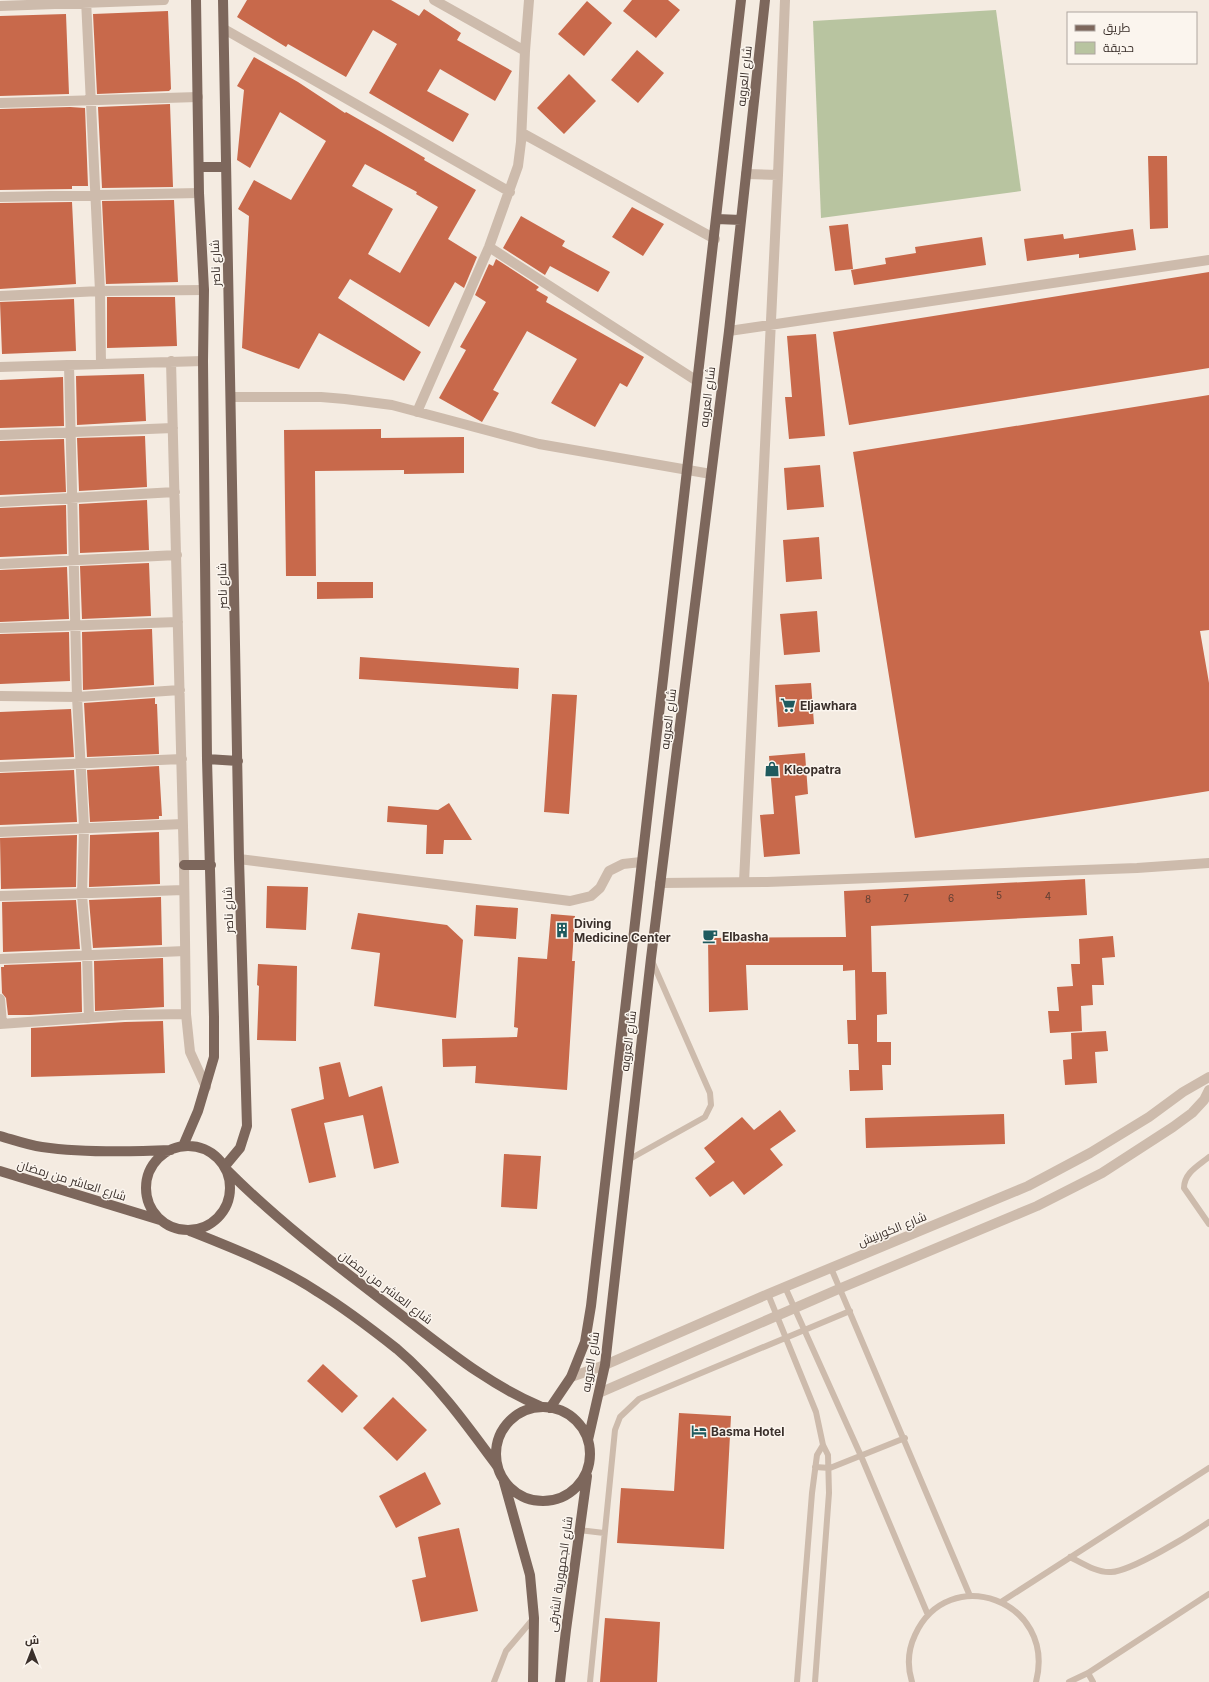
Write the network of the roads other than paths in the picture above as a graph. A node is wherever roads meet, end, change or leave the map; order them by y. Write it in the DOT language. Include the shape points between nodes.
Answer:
graph roads {
  1 [pos="164,0"];
  2 [pos="196,0"];
  3 [pos="223,0"];
  4 [pos="434,0"];
  5 [pos="529,0"];
  6 [pos="741,0"];
  7 [pos="765,0"];
  8 [pos="785,0"];
  9 [pos="86,1"];
  10 [pos="0,6"];
  11 [pos="224,29"];
  12 [pos="525,51"];
  13 [pos="198,97"];
  14 [pos="90,101"];
  15 [pos="0,103"];
  16 [pos="522,133"];
  17 [pos="199,167"];
  18 [pos="225,167"];
  19 [pos="746,174"];
  20 [pos="778,175"];
  21 [pos="510,192"];
  22 [pos="199,193"];
  23 [pos="95,194"];
  24 [pos="0,197"];
  25 [pos="717,219"];
  26 [pos="741,220"];
  27 [pos="714,240"];
  28 [pos="489,247"];
  29 [pos="1209,260"];
  30 [pos="100,290"];
  31 [pos="204,290"];
  32 [pos="0,296"];
  33 [pos="770,325"];
  34 [pos="729,331"];
  35 [pos="172,361"];
  36 [pos="203,361"];
  37 [pos="101,364"];
  38 [pos="69,365"];
  39 [pos="0,367"];
  40 [pos="697,380"];
  41 [pos="232,397"];
  42 [pos="417,412"];
  43 [pos="173,428"];
  44 [pos="70,432"];
  45 [pos="0,435"];
  46 [pos="686,471"];
  47 [pos="711,474"];
  48 [pos="175,492"];
  49 [pos="72,497"];
  50 [pos="0,502"];
  51 [pos="177,555"];
  52 [pos="74,560"];
  53 [pos="0,564"];
  54 [pos="178,622"];
  55 [pos="76,626"];
  56 [pos="0,628"];
  57 [pos="180,690"];
  58 [pos="0,696"];
  59 [pos="77,697"];
  60 [pos="182,759"];
  61 [pos="208,759"];
  62 [pos="238,761"];
  63 [pos="82,765"];
  64 [pos="0,767"];
  65 [pos="183,824"];
  66 [pos="84,828"];
  67 [pos="0,832"];
  68 [pos="239,859"];
  69 [pos="641,862"];
  70 [pos="1209,863"];
  71 [pos="184,865"];
  72 [pos="211,865"];
  73 [pos="744,882"];
  74 [pos="660,883"];
  75 [pos="184,890"];
  76 [pos="82,895"];
  77 [pos="0,896"];
  78 [pos="185,950"];
  79 [pos="87,954"];
  80 [pos="651,958"];
  81 [pos="0,959"];
  82 [pos="0,999"];
  83 [pos="186,1014"];
  84 [pos="89,1018"];
  85 [pos="1,1024"];
  86 [pos="1209,1077"];
  87 [pos="206,1087"];
  88 [pos="1209,1090"];
  89 [pos="0,1136"];
  90 [pos="183,1146"];
  91 [pos="173,1150"];
  92 [pos="1209,1157"];
  93 [pos="628,1160"];
  94 [pos="226,1168"];
  95 [pos="0,1171"];
  96 [pos="160,1220"];
  97 [pos="1209,1224"];
  98 [pos="190,1231"];
  99 [pos="831,1268"];
  100 [pos="785,1287"];
  101 [pos="841,1288"];
  102 [pos="768,1294"];
  103 [pos="795,1308"];
  104 [pos="850,1311"];
  105 [pos="776,1316"];
  106 [pos="805,1331"];
  107 [pos="786,1338"];
  108 [pos="604,1365"];
  109 [pos="572,1377"];
  110 [pos="599,1393"];
  111 [pos="546,1408"];
  112 [pos="905,1438"];
  113 [pos="588,1440"];
  114 [pos="822,1445"];
  115 [pos="861,1456"];
  116 [pos="497,1466"];
  117 [pos="815,1467"];
  118 [pos="830,1468"];
  119 [pos="1209,1468"];
  120 [pos="588,1469"];
  121 [pos="504,1480"];
  122 [pos="1209,1522"];
  123 [pos="579,1530"];
  124 [pos="604,1533"];
  125 [pos="1070,1557"];
  126 [pos="1209,1594"];
  127 [pos="970,1596"];
  128 [pos="1001,1602"];
  129 [pos="928,1615"];
  130 [pos="534,1618"];
  131 [pos="910,1673"];
  132 [pos="1088,1673"];
  133 [pos="494,1682"];
  134 [pos="533,1682"];
  135 [pos="560,1682"];
  136 [pos="590,1682"];
  137 [pos="797,1682"];
  138 [pos="815,1682"];
  139 [pos="909,1682"];
  140 [pos="912,1682"];
  141 [pos="1036,1682"];
  142 [pos="1069,1682"];
  143 [pos="1093,1682"];
  1 -- 9 [label="street"];
  2 -- 13 [label="main road, شارع ناصر"];
  3 -- 11 [label="main road, شارع ناصر"];
  4 -- 12 [label="street"];
  5 -- 12 [label="street"];
  6 -- 25 [label="main road, شارع العروبه"];
  7 -- 19 [label="main road, شارع العروبه"];
  8 -- 20 [label="street"];
  9 -- 10 [label="street"];
  9 -- 14 [label="street"];
  11 -- 18 [label="main road, شارع ناصر"];
  11 -- 21 [label="street"];
  12 -- 16 [label="street"];
  13 -- 14 [label="street"];
  13 -- 17 [label="main road, شارع ناصر"];
  14 -- 15 [label="street"];
  14 -- 23 [label="street"];
  16 -- 21 [label="street" via="518,166"];
  16 -- 27 [label="street"];
  17 -- 18 [label="main road"];
  17 -- 22 [label="main road, شارع ناصر"];
  18 -- 41 [label="main road, شارع ناصر"];
  19 -- 20 [label="street"];
  19 -- 26 [label="main road, شارع العروبه"];
  20 -- 33 [label="street"];
  21 -- 28 [label="street"];
  22 -- 23 [label="street"];
  22 -- 31 [label="main road, شارع ناصر"];
  23 -- 24 [label="street"];
  23 -- 30 [label="street"];
  25 -- 26 [label="main road"];
  25 -- 27 [label="main road, شارع العروبه"];
  26 -- 34 [label="main road, شارع العروبه"];
  27 -- 40 [label="main road, شارع العروبه"];
  28 -- 40 [label="street"];
  28 -- 42 [label="street"];
  29 -- 33 [label="street"];
  30 -- 31 [label="street"];
  30 -- 32 [label="street"];
  30 -- 37 [label="street"];
  31 -- 36 [label="main road, شارع ناصر"];
  33 -- 34 [label="street"];
  33 -- 73 [label="street"];
  34 -- 47 [label="main road, شارع العروبه"];
  35 -- 36 [label="street"];
  35 -- 37 [label="street"];
  35 -- 43 [label="street"];
  36 -- 61 [label="main road, شارع ناصر"];
  37 -- 38 [label="street"];
  38 -- 39 [label="street"];
  38 -- 44 [label="street"];
  40 -- 46 [label="main road, شارع العروبه"];
  41 -- 42 [label="street" via="345,399 392,405"];
  41 -- 62 [label="main road, شارع ناصر"];
  42 -- 46 [label="street" via="539,444"];
  43 -- 44 [label="street"];
  43 -- 48 [label="street"];
  44 -- 45 [label="street"];
  44 -- 49 [label="street"];
  46 -- 47 [label="street"];
  46 -- 69 [label="main road, شارع العروبه"];
  47 -- 74 [label="main road, شارع العروبه"];
  48 -- 49 [label="street"];
  48 -- 51 [label="street"];
  49 -- 50 [label="street"];
  49 -- 52 [label="street"];
  51 -- 52 [label="street"];
  51 -- 54 [label="street"];
  52 -- 53 [label="street"];
  52 -- 55 [label="street"];
  54 -- 55 [label="street"];
  54 -- 57 [label="street"];
  55 -- 56 [label="street"];
  55 -- 59 [label="street"];
  57 -- 59 [label="street"];
  57 -- 60 [label="street"];
  58 -- 59 [label="street"];
  59 -- 63 [label="street"];
  60 -- 63 [label="street"];
  60 -- 65 [label="street"];
  61 -- 62 [label="main road"];
  61 -- 72 [label="main road, شارع ناصر"];
  62 -- 68 [label="main road, شارع ناصر"];
  63 -- 64 [label="street"];
  63 -- 66 [label="street"];
  65 -- 66 [label="street"];
  65 -- 71 [label="street"];
  66 -- 67 [label="street"];
  66 -- 76 [label="street"];
  68 -- 69 [label="street" via="570,901 591,896 600,888 609,871 623,864"];
  68 -- 94 [label="main road, شارع ناصر" via="247,1126 240,1148"];
  69 -- 109 [label="main road, شارع العروبه" via="591,1306 585,1342"];
  70 -- 73 [label="street" via="1137,868"];
  71 -- 72 [label="main road"];
  71 -- 75 [label="street"];
  72 -- 87 [label="main road, شارع ناصر" via="214,1057"];
  73 -- 74 [label="street"];
  74 -- 80 [label="main road, شارع العروبه"];
  75 -- 76 [label="street"];
  75 -- 78 [label="street"];
  76 -- 77 [label="street"];
  76 -- 79 [label="street"];
  78 -- 79 [label="street"];
  78 -- 83 [label="street"];
  79 -- 81 [label="street"];
  79 -- 84 [label="street"];
  80 -- 93 [label="main road, شارع العروبه"];
  80 -- 93 [label="lane" via="710,1093 711,1105 705,1117"];
  82 -- 85 [label="street"];
  83 -- 84 [label="street"];
  83 -- 87 [label="street" via="190,1052"];
  84 -- 85 [label="street"];
  86 -- 99 [label="street, شارع الكورنيش" via="1090,1153 1028,1186"];
  87 -- 90 [label="main road, شارع ناصر"];
  88 -- 101 [label="street" via="1192,1113 1102,1173 1037,1206"];
  89 -- 91 [label="main road, شارع العاشر من رمضان" via="41,1147 84,1151"];
  90 -- 91 [label="main road"];
  90 -- 94 [label="main road" via="199,1147 214,1154"];
  91 -- 96 [label="main road" via="155,1162 148,1176 146,1192 150,1207"];
  92 -- 97 [label="lane" via="1186,1176 1184,1182 1184,1188"];
  93 -- 108 [label="main road, شارع العروبه"];
  94 -- 98 [label="main road" via="231,1186 229,1203 220,1217 206,1227"];
  94 -- 111 [label="main road, شارع العاشر من رمضان" via="288,1228 471,1368 517,1397"];
  95 -- 96 [label="main road, شارع العاشر من رمضان"];
  96 -- 98 [label="main road" via="174,1228"];
  98 -- 116 [label="main road" via="269,1265 318,1292 397,1350 433,1386"];
  99 -- 100 [label="street, شارع الكورنيش"];
  99 -- 101 [label="lane"];
  100 -- 102 [label="street, شارع الكورنيش"];
  100 -- 103 [label="lane"];
  101 -- 103 [label="street"];
  101 -- 104 [label="lane"];
  102 -- 105 [label="lane"];
  102 -- 108 [label="street, شارع الكورنيش"];
  103 -- 105 [label="street"];
  103 -- 106 [label="lane"];
  104 -- 106 [label="lane"];
  104 -- 112 [label="lane"];
  105 -- 107 [label="lane"];
  105 -- 110 [label="street"];
  106 -- 107 [label="lane"];
  106 -- 115 [label="lane"];
  107 -- 114 [label="lane" via="816,1412"];
  107 -- 124 [label="lane" via="639,1399 627,1409 620,1417 615,1430"];
  108 -- 109 [label="street, شارع الكورنيش"];
  108 -- 110 [label="main road, شارع العروبه"];
  109 -- 111 [label="main road, شارع العروبه"];
  110 -- 113 [label="main road, شارع العروبه"];
  111 -- 113 [label="main road" via="563,1411 574,1418"];
  111 -- 116 [label="main road" via="525,1411 511,1420 501,1433 496,1449"];
  112 -- 115 [label="lane"];
  112 -- 127 [label="lane"];
  113 -- 120 [label="main road"];
  114 -- 117 [label="lane" via="817,1454"];
  114 -- 118 [label="lane" via="828,1454"];
  115 -- 118 [label="lane"];
  115 -- 129 [label="lane"];
  116 -- 121 [label="main road"];
  117 -- 118 [label="lane"];
  117 -- 137 [label="lane"];
  118 -- 138 [label="lane"];
  119 -- 125 [label="lane"];
  120 -- 121 [label="main road" via="581,1482 570,1493 557,1499 542,1501 527,1498 514,1491"];
  120 -- 123 [label="main road, شارع الجمهورية الشرقى"];
  121 -- 130 [label="main road, شارع الجمهورية الشرقى" via="530,1575"];
  122 -- 125 [label="lane" via="1126,1569 1109,1572 1092,1569"];
  123 -- 124 [label="lane"];
  123 -- 135 [label="main road, شارع الجمهورية الشرقى"];
  124 -- 136 [label="lane"];
  125 -- 128 [label="lane"];
  126 -- 132 [label="lane"];
  127 -- 128 [label="lane" via="986,1597"];
  127 -- 129 [label="lane" via="941,1605"];
  128 -- 141 [label="lane" via="1015,1610 1034,1635 1039,1650 1040,1666"];
  129 -- 131 [label="lane" via="918,1627 912,1642 908,1657"];
  130 -- 133 [label="lane" via="506,1651"];
  130 -- 134 [label="main road, شارع الجمهورية الشرقى"];
  131 -- 139 [label="lane"];
  131 -- 140 [label="lane"];
  132 -- 142 [label="lane"];
  132 -- 143 [label="lane"];
}
